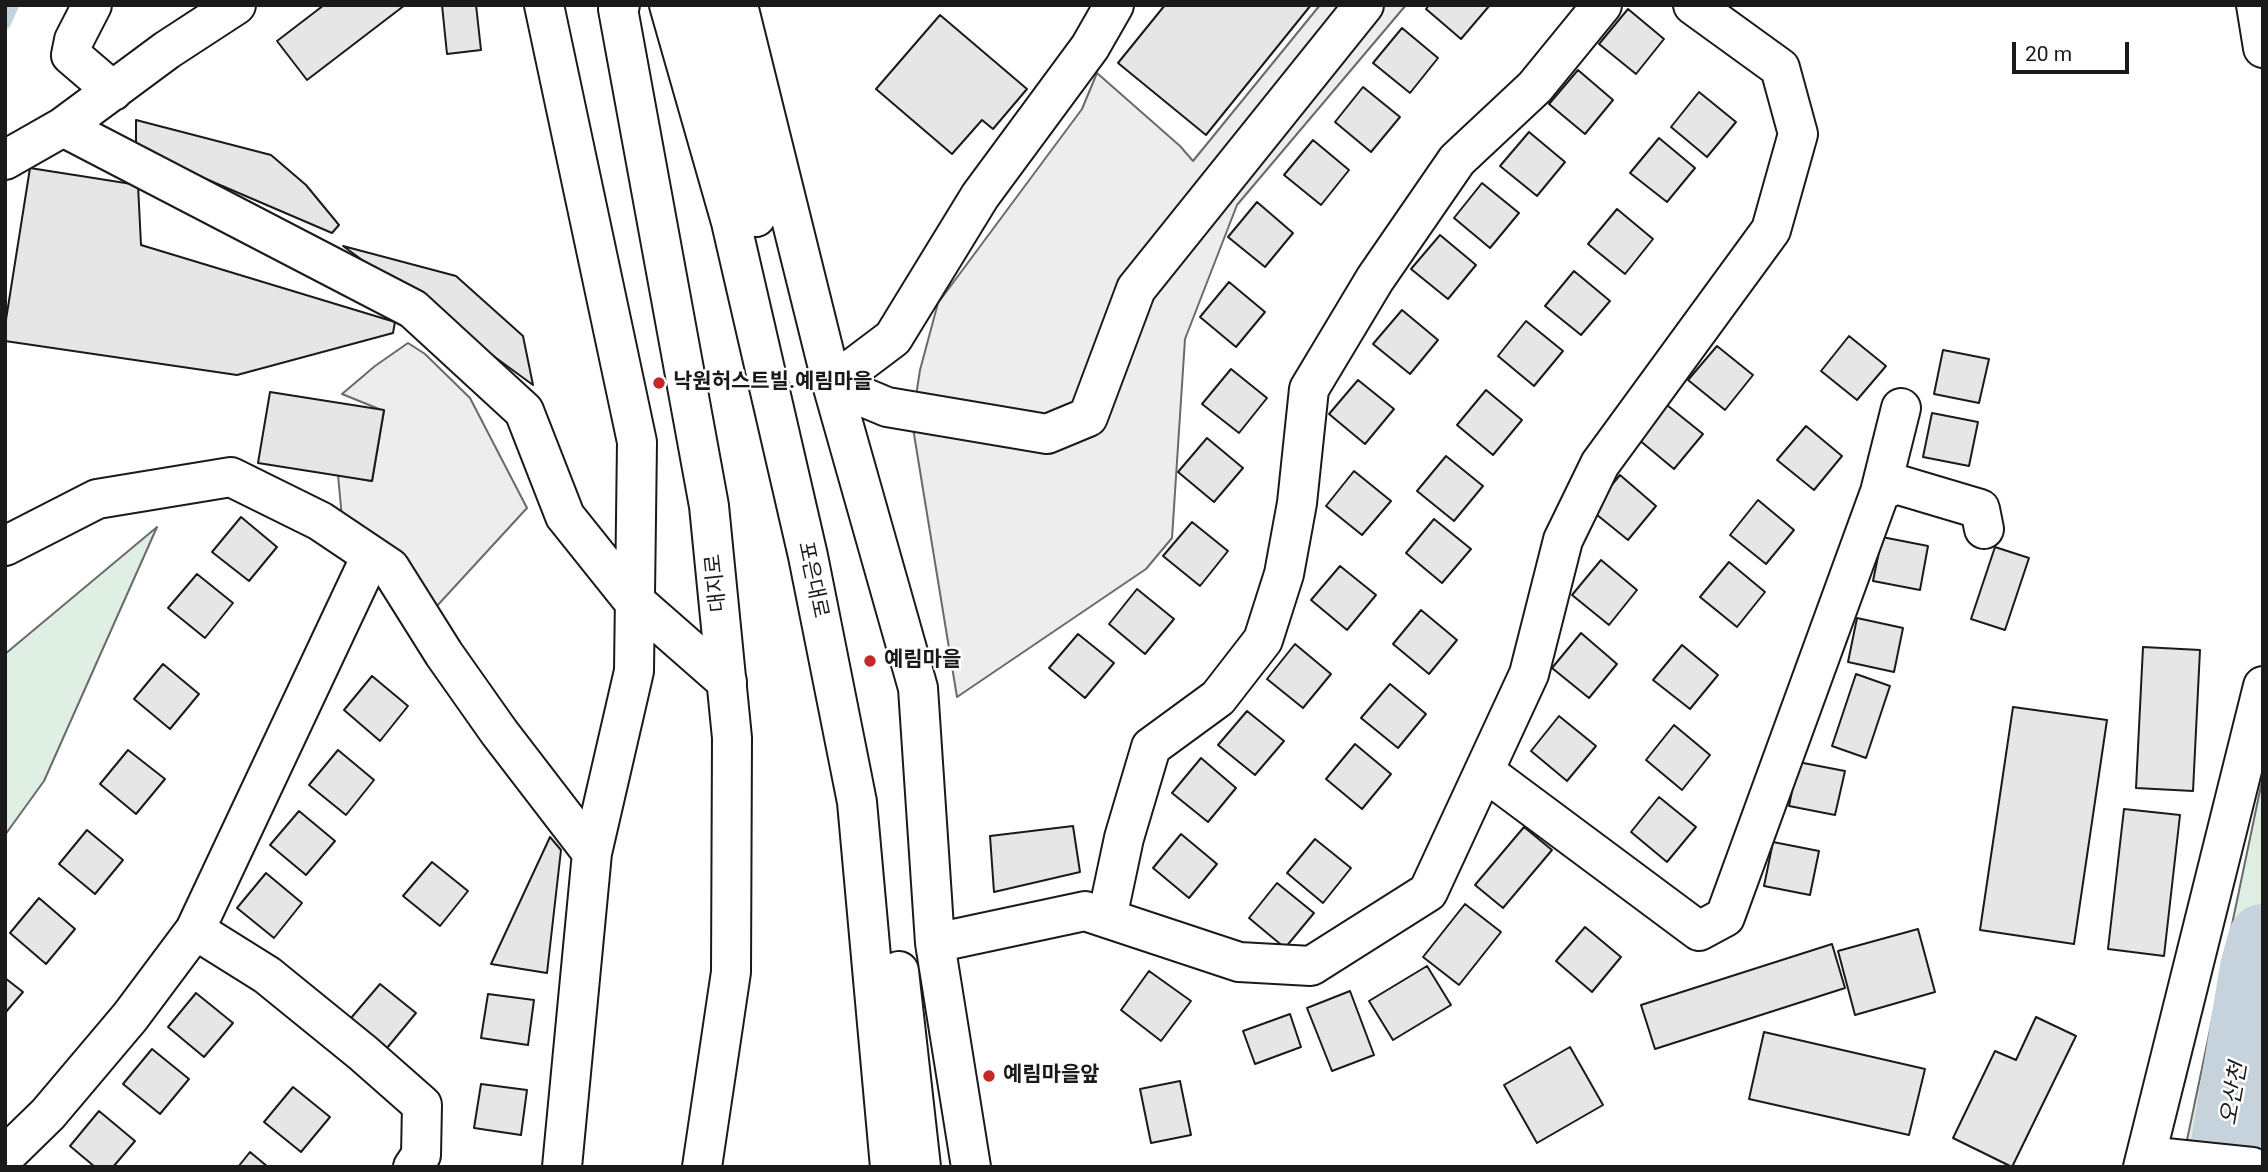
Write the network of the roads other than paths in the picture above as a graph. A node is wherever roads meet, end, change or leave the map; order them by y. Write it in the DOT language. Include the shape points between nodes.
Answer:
graph roads {
  1 [pos="92,5"];
  2 [pos="236,5"];
  3 [pos="544,5"];
  4 [pos="620,5"];
  5 [pos="669,5"];
  6 [pos="704,5"];
  7 [pos="738,5"];
  8 [pos="1114,5"];
  9 [pos="1364,5"];
  10 [pos="1602,5"];
  11 [pos="1693,5"];
  12 [pos="2256,5"];
  13 [pos="2263,48"];
  14 [pos="113,90"];
  15 [pos="63,127"];
  16 [pos="5,160"];
  17 [pos="832,384"];
  18 [pos="1901,408"];
  19 [pos="1880,492"];
  20 [pos="1984,529"];
  21 [pos="5,546"];
  22 [pos="371,556"];
  23 [pos="634,601"];
  24 [pos="727,682"];
  25 [pos="2263,686"];
  26 [pos="1485,771"];
  27 [pos="593,853"];
  28 [pos="1107,918"];
  29 [pos="195,930"];
  30 [pos="935,943"];
  31 [pos="5,1156"];
  32 [pos="2154,1160"];
  33 [pos="413,1167"];
  34 [pos="562,1167"];
  35 [pos="702,1167"];
  36 [pos="890,1167"];
  37 [pos="921,1167"];
  38 [pos="971,1167"];
  39 [pos="2252,1167"];
  1 -- 14 [label="main road" via="71,55"];
  2 -- 14 [label="main road"];
  3 -- 23 [label="main road" via="637,442"];
  4 -- 24 [label="main road, 대지로" via="709,506"];
  5 -- 36 [label="main road, 포은대로" via="731,222 808,556 857,802"];
  6 -- 37 [label="main road, 포은대로" via="765,254 843,625 888,880"];
  7 -- 17 [label="main road"];
  8 -- 17 [label="main road" via="1090,47 980,196 894,338"];
  9 -- 17 [label="main road" via="1136,289 1088,417 1047,434 887,407"];
  10 -- 28 [label="main road" via="1535,87 1457,160 1375,279 1310,389 1284,573 1263,640 1217,698 1151,747"];
  11 -- 26 [label="main road" via="1780,68 1798,134 1772,230 1600,464 1563,540 1529,674"];
  12 -- 13 [label="main road"];
  14 -- 15 [label="main road"];
  15 -- 16 [label="main road"];
  15 -- 23 [label="main road" via="413,309 524,411 565,516"];
  17 -- 30 [label="main road" via="918,688"];
  18 -- 19 [label="main road"];
  19 -- 20 [label="main road" via="1896,484 1980,509"];
  19 -- 26 [label="main road" via="1725,917 1699,931"];
  21 -- 22 [label="main road" via="97,499 231,477 320,521"];
  22 -- 27 [label="main road" via="390,568 499,733"];
  22 -- 29 [label="main road"];
  23 -- 24 [label="main road"];
  23 -- 27 [label="main road" via="634,671"];
  24 -- 35 [label="main road, 대지로" via="732,738 731,972"];
  25 -- 32 [label="main road"];
  26 -- 28 [label="main road" via="1428,892 1311,966 1239,962"];
  27 -- 34 [label="main road"];
  28 -- 30 [label="main road" via="1085,911"];
  29 -- 31 [label="main road" via="131,1017 48,1114"];
  29 -- 33 [label="main road" via="267,975 422,1105 421,1155"];
  30 -- 38 [label="main road"];
  32 -- 39 [label="main road"];
}
